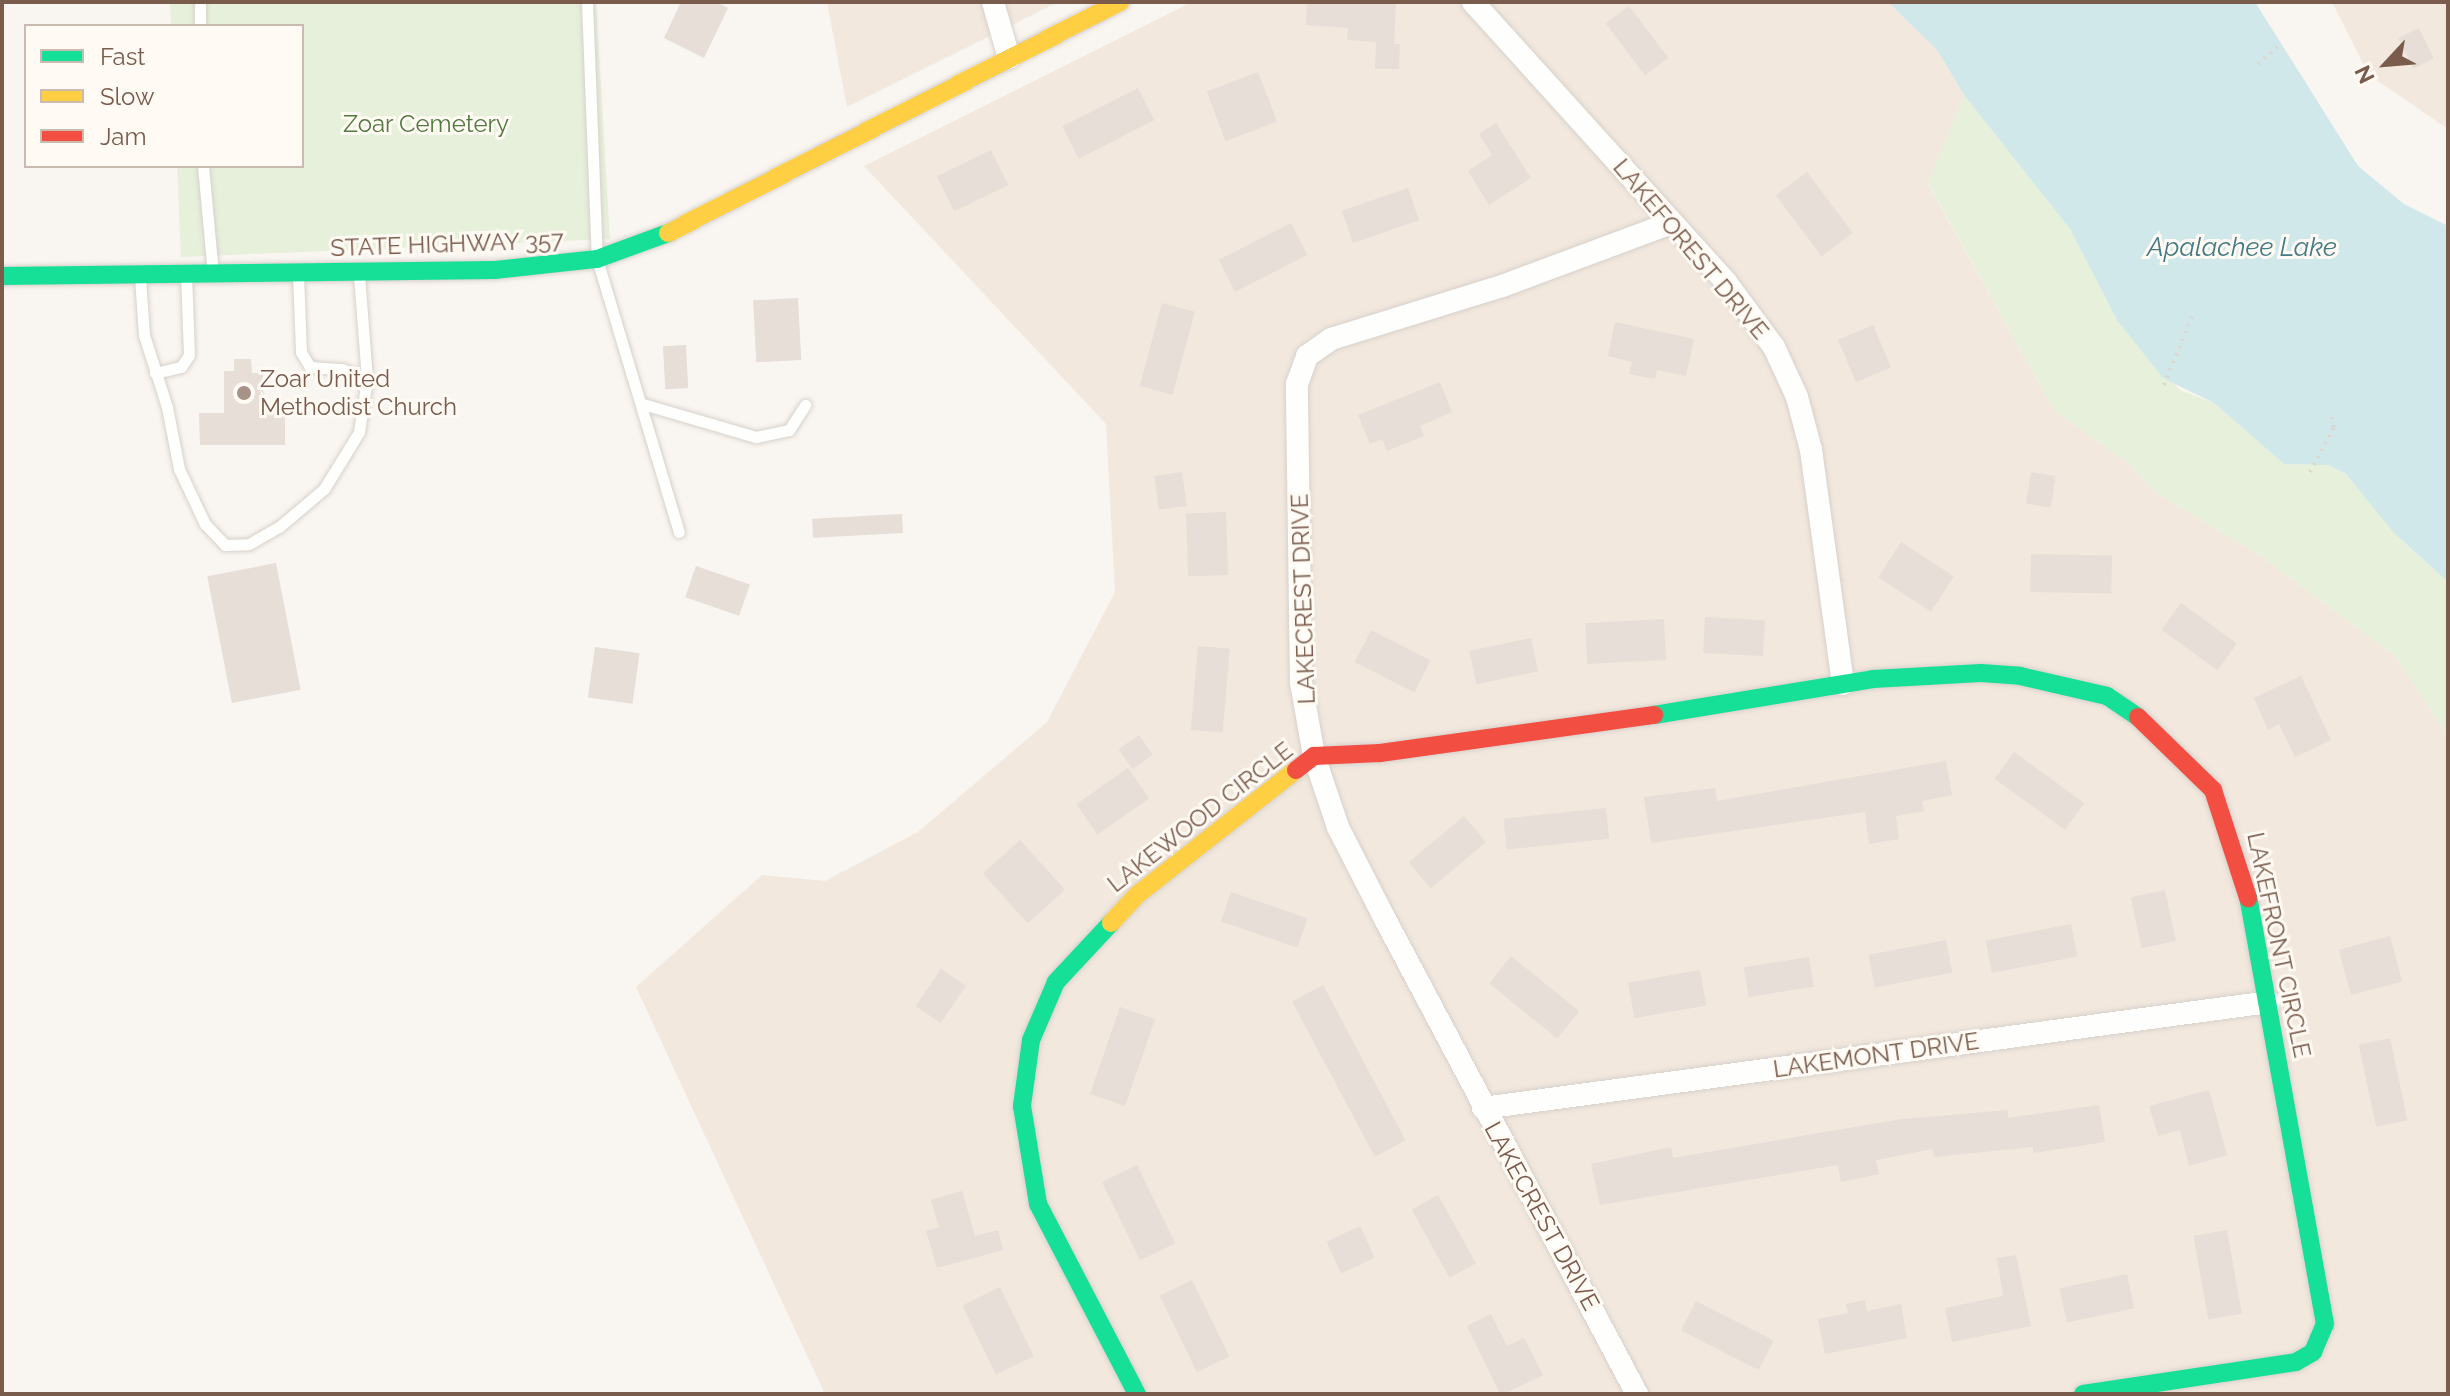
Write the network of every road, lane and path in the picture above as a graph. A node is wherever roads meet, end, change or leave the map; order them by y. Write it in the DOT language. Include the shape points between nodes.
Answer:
graph roads {
  1 [pos="200,2"];
  2 [pos="587,2"];
  3 [pos="993,2"];
  4 [pos="1120,2"];
  5 [pos="1473,2"];
  6 [pos="200,24"];
  7 [pos="2281,43"];
  8 [pos="1009,58"];
  9 [pos="2258,64"];
  10 [pos="203,168"];
  11 [pos="1671,223"];
  12 [pos="597,259"];
  13 [pos="359,273"];
  14 [pos="186,274"];
  15 [pos="298,274"];
  16 [pos="140,275"];
  17 [pos="213,275"];
  18 [pos="2,276"];
  19 [pos="2192,316"];
  20 [pos="155,373"];
  21 [pos="367,379"];
  22 [pos="2164,385"];
  23 [pos="643,404"];
  24 [pos="805,405"];
  25 [pos="2331,414"];
  26 [pos="2310,472"];
  27 [pos="679,532"];
  28 [pos="1843,684"];
  29 [pos="1314,756"];
  30 [pos="2269,1002"];
  31 [pos="1483,1108"];
  32 [pos="1137,1394"];
  33 [pos="1637,1394"];
  34 [pos="2083,1394"];
  1 -- 6 [label="lane"];
  2 -- 12 [label="lane"];
  3 -- 8 [label="street"];
  4 -- 8 [label="street, STATE HIGHWAY 357"];
  5 -- 11 [label="street, LAKEFOREST DRIVE"];
  7 -- 9 [label="path"];
  8 -- 12 [label="street, STATE HIGHWAY 357" via="673,231"];
  10 -- 17 [label="lane"];
  11 -- 28 [label="street, LAKEFOREST DRIVE" via="1751,314 1774,347 1797,397 1811,450"];
  11 -- 29 [label="street, LAKECREST DRIVE" via="1502,286 1331,339 1307,356 1297,384 1301,682"];
  12 -- 13 [label="street, STATE HIGHWAY 357" via="509,269"];
  12 -- 23 [label="lane"];
  13 -- 15 [label="street, STATE HIGHWAY 357"];
  13 -- 21 [label="lane"];
  14 -- 16 [label="street, STATE HIGHWAY 357"];
  14 -- 17 [label="street, STATE HIGHWAY 357"];
  14 -- 20 [label="lane" via="189,355 181,367"];
  15 -- 17 [label="street, STATE HIGHWAY 357"];
  15 -- 21 [label="lane" via="301,352 310,367 342,369"];
  16 -- 18 [label="street, STATE HIGHWAY 357"];
  16 -- 20 [label="lane" via="144,335"];
  19 -- 22 [label="path"];
  20 -- 21 [label="lane" via="179,469 205,524 225,545 249,544 279,527 324,489 359,432"];
  23 -- 24 [label="lane" via="756,437 789,430"];
  23 -- 27 [label="lane"];
  25 -- 26 [label="path" via="2334,427"];
  28 -- 29 [label="street, LAKEWOOD CIRCLE" via="1578,726"];
  28 -- 30 [label="street, LAKEFRONT CIRCLE" via="1981,673 2020,676 2083,687 2129,708 2182,756 2213,790 2223,810 2239,852"];
  29 -- 31 [label="street, LAKECREST DRIVE" via="1338,827"];
  29 -- 32 [label="street, LAKEWOOD CIRCLE" via="1105,924 1056,982 1031,1040 1022,1117 1038,1204"];
  30 -- 31 [label="street, LAKEMONT DRIVE"];
  30 -- 34 [label="street, LAKEFRONT CIRCLE" via="2325,1324 2313,1352 2296,1362"];
  31 -- 33 [label="street, LAKECREST DRIVE"];
}
